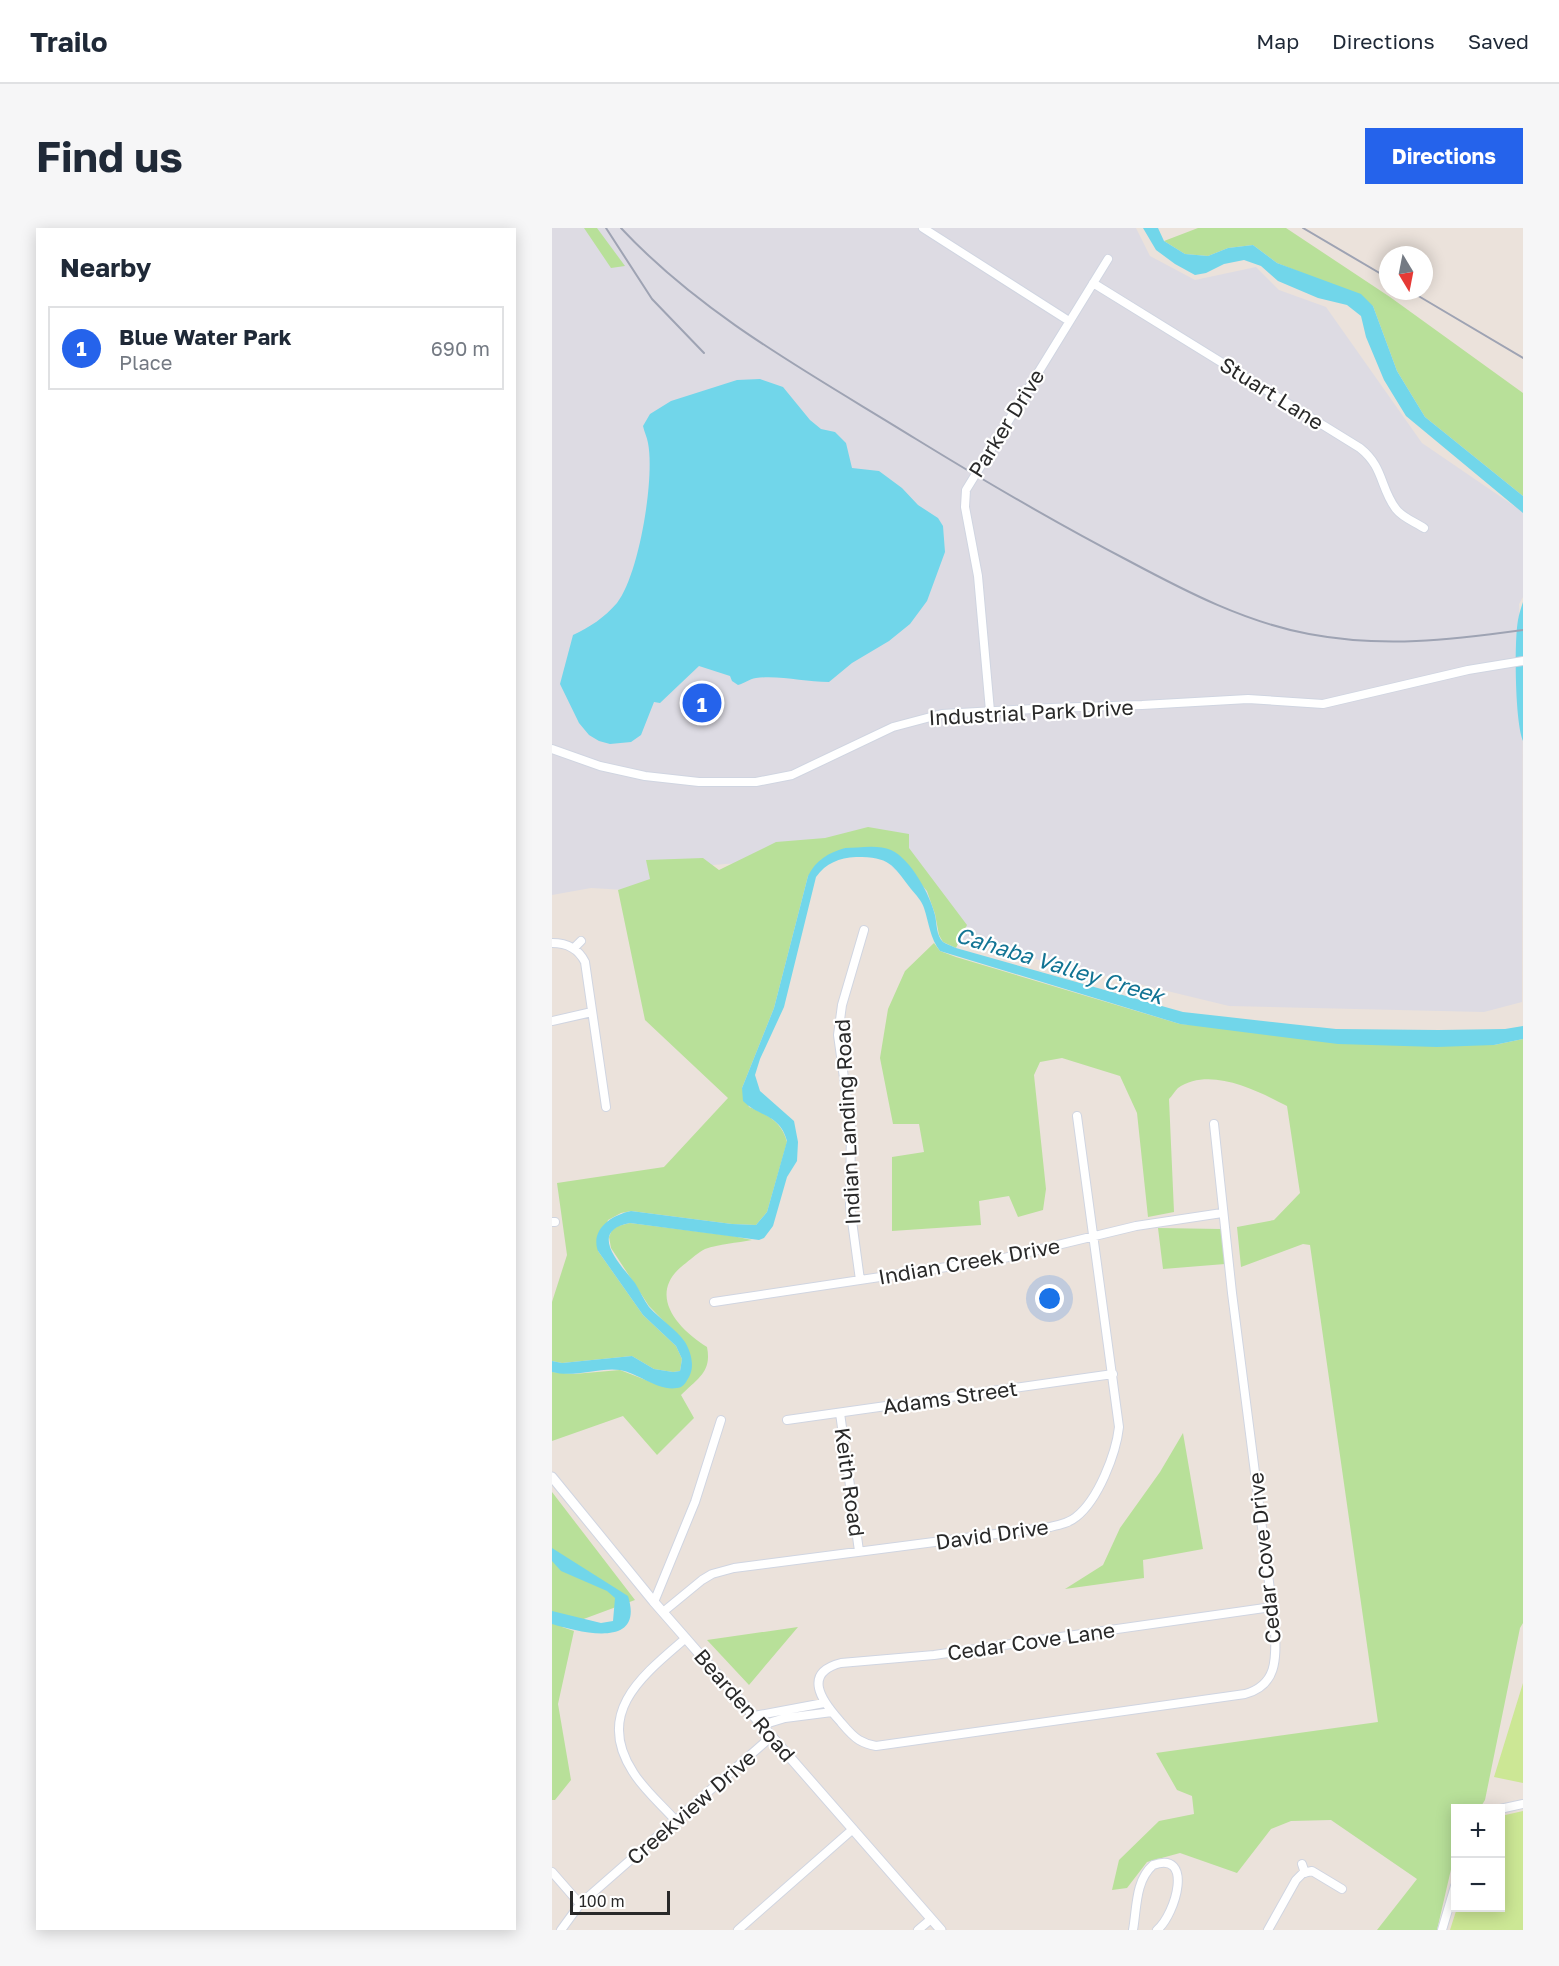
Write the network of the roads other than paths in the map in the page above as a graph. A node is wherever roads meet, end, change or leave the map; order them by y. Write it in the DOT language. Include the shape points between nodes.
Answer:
graph roads {
  1 [pos="923,228"];
  2 [pos="1108,259"];
  3 [pos="1093,283"];
  4 [pos="1069,321"];
  5 [pos="1424,528"];
  6 [pos="1523,661"];
  7 [pos="990,711"];
  8 [pos="552,749"];
  9 [pos="864,930"];
  10 [pos="581,941"];
  11 [pos="552,943"];
  12 [pos="574,948"];
  13 [pos="592,1012"];
  14 [pos="552,1021"];
  15 [pos="606,1107"];
  16 [pos="1077,1116"];
  17 [pos="1214,1124"];
  18 [pos="1222,1213"];
  19 [pos="1094,1236"];
  20 [pos="860,1280"];
  21 [pos="714,1302"];
  22 [pos="1113,1374"];
  23 [pos="840,1413"];
  24 [pos="721,1420"];
  25 [pos="787,1420"];
  26 [pos="552,1477"];
  27 [pos="860,1551"];
  28 [pos="654,1602"];
  29 [pos="1272,1607"];
  30 [pos="663,1612"];
  31 [pos="686,1638"];
  32 [pos="824,1703"];
  33 [pos="832,1713"];
  34 [pos="754,1716"];
  35 [pos="762,1725"];
  36 [pos="772,1736"];
  37 [pos="1523,1804"];
  38 [pos="1505,1808"];
  39 [pos="676,1821"];
  40 [pos="853,1829"];
  41 [pos="1302,1864"];
  42 [pos="552,1872"];
  43 [pos="1305,1873"];
  44 [pos="1342,1889"];
  45 [pos="1451,1900"];
  46 [pos="580,1904"];
  47 [pos="931,1919"];
  48 [pos="561,1930"];
  49 [pos="738,1930"];
  50 [pos="918,1930"];
  51 [pos="941,1930"];
  52 [pos="1134,1930"];
  53 [pos="1157,1930"];
  54 [pos="1268,1930"];
  55 [pos="1442,1930"];
  1 -- 4 [label="street"];
  2 -- 3 [label="street, Parker Drive"];
  3 -- 4 [label="street, Parker Drive"];
  3 -- 5 [label="street, Stuart Lane" via="1360,448 1373,459 1395,508"];
  4 -- 7 [label="street, Parker Drive" via="966,490"];
  6 -- 7 [label="street, Industrial Park Drive" via="1323,704 1248,699"];
  7 -- 8 [label="street, Industrial Park Drive" via="942,714 906,722 804,770 756,782 699,782 645,776"];
  9 -- 20 [label="street, Indian Landing Road" via="842,1005 838,1035 851,1128 850,1206"];
  10 -- 12 [label="street"];
  11 -- 12 [label="street"];
  12 -- 13 [label="street" via="585,962"];
  13 -- 14 [label="street"];
  13 -- 15 [label="street"];
  16 -- 19 [label="street, David Drive"];
  17 -- 18 [label="street, Cedar Cove Drive"];
  18 -- 19 [label="street, Indian Creek Drive"];
  18 -- 29 [label="street, Cedar Cove Drive"];
  19 -- 20 [label="street, Indian Creek Drive" via="1000,1259"];
  19 -- 22 [label="street, David Drive"];
  20 -- 21 [label="street, Indian Creek Drive"];
  22 -- 23 [label="street, Adams Street"];
  22 -- 27 [label="street, David Drive" via="1119,1427 1116,1446 1091,1501 1072,1520 1050,1527"];
  23 -- 25 [label="street, Adams Street"];
  23 -- 27 [label="street, Keith Road"];
  24 -- 28 [label="street" via="696,1502"];
  26 -- 28 [label="street, Bearden Road"];
  27 -- 30 [label="street, David Drive" via="725,1570 702,1580"];
  28 -- 30 [label="street, Bearden Road"];
  29 -- 32 [label="street, Cedar Cove Lane" via="934,1654 841,1663 821,1676 819,1692"];
  29 -- 33 [label="street, Cedar Cove Drive" via="1272,1672 1263,1686 1245,1694 876,1746 854,1737"];
  30 -- 31 [label="street, Bearden Road"];
  31 -- 34 [label="street, Bearden Road"];
  31 -- 39 [label="street" via="633,1688 621,1710 619,1724 621,1748 634,1773"];
  32 -- 33 [label="street, Cedar Cove Drive"];
  32 -- 34 [label="street"];
  33 -- 35 [label="street" via="785,1718"];
  34 -- 35 [label="street, Bearden Road"];
  35 -- 36 [label="street, Bearden Road"];
  36 -- 39 [label="street, Creekview Drive"];
  36 -- 40 [label="street, Bearden Road"];
  37 -- 38 [label="street"];
  39 -- 46 [label="street, Creekview Drive"];
  40 -- 47 [label="street, Bearden Road"];
  40 -- 49 [label="street"];
  41 -- 43 [label="street"];
  42 -- 46 [label="street"];
  43 -- 44 [label="street" via="1312,1871"];
  43 -- 54 [label="street" via="1296,1880"];
  45 -- 55 [label="street"];
  46 -- 48 [label="street, Creekview Drive"];
  47 -- 50 [label="street"];
  47 -- 51 [label="street, Bearden Road"];
  52 -- 53 [label="street" via="1139,1888 1146,1872 1155,1864 1167,1864 1176,1873 1178,1887 1172,1910"];
}
